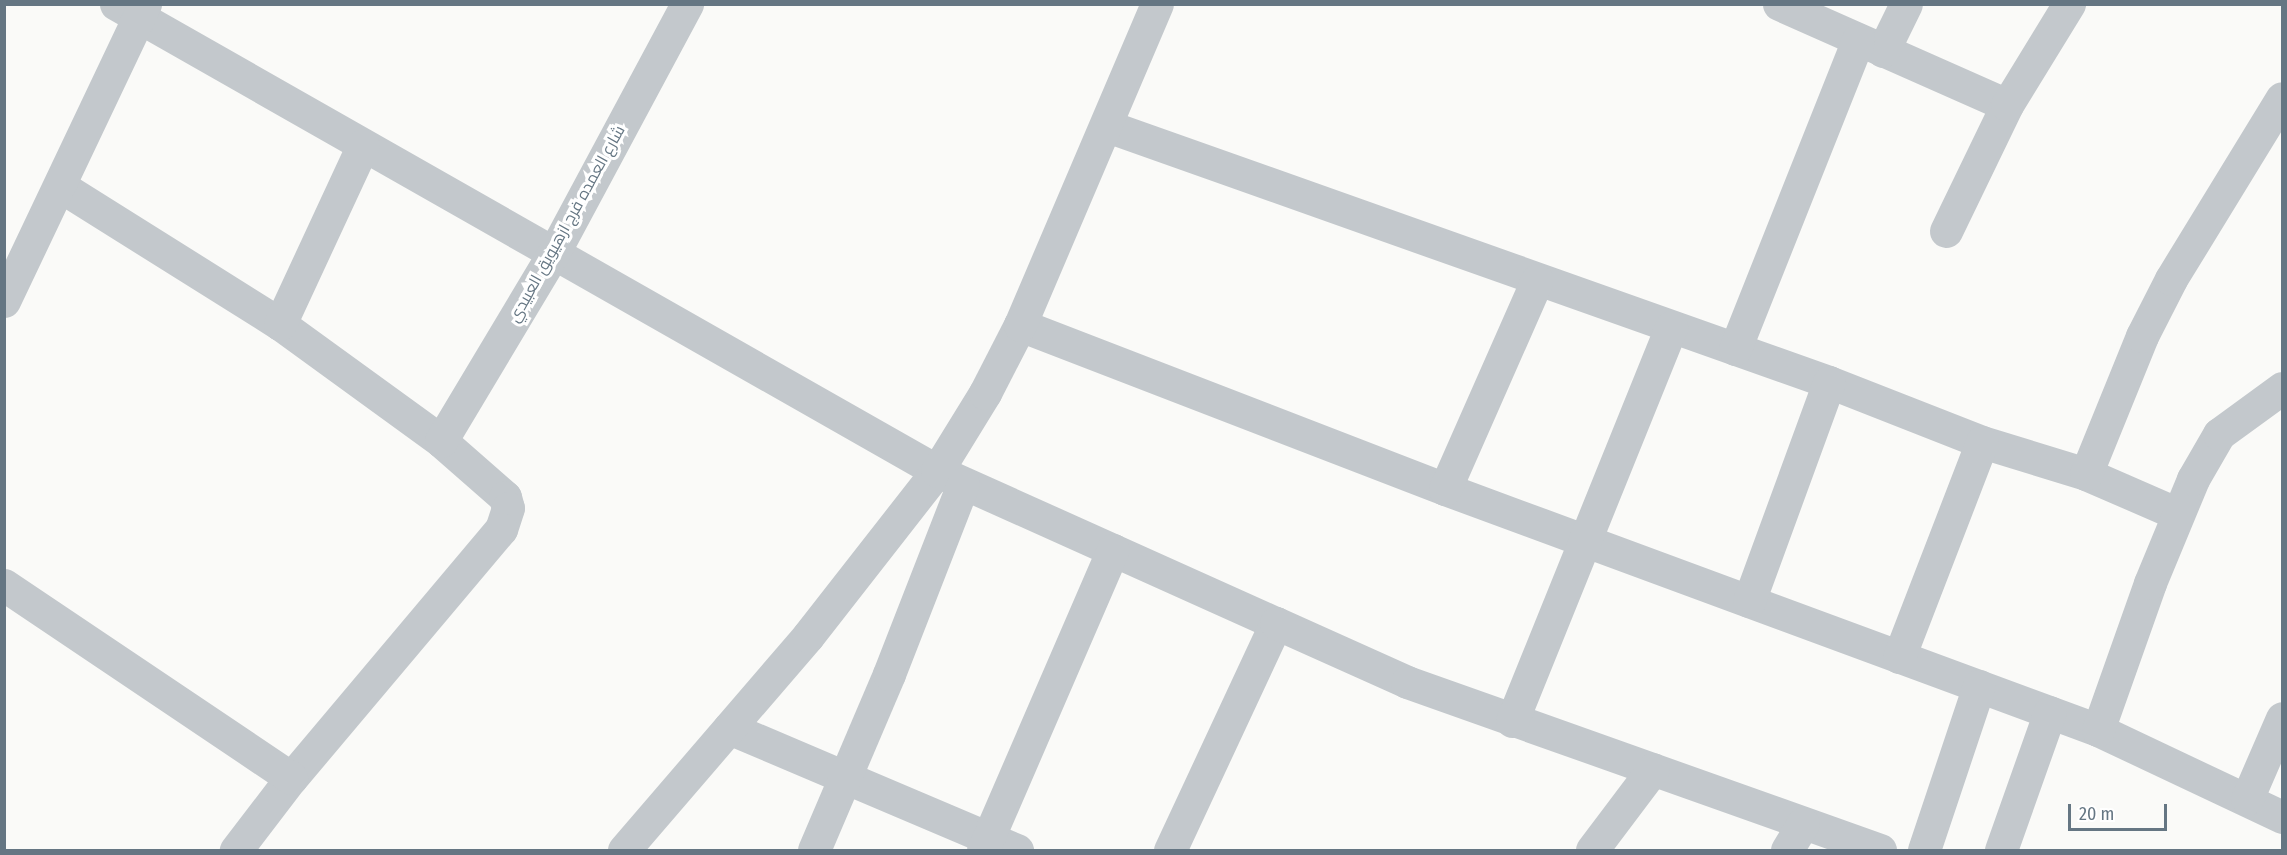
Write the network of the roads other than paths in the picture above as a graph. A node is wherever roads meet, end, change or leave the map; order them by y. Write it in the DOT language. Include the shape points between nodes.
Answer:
graph roads {
  1 [pos="687,4"];
  2 [pos="1157,4"];
  3 [pos="1779,4"];
  4 [pos="1906,4"];
  5 [pos="2069,4"];
  6 [pos="133,9"];
  7 [pos="1871,45"];
  8 [pos="2283,98"];
  9 [pos="2007,105"];
  10 [pos="1107,126"];
  11 [pos="363,145"];
  12 [pos="60,186"];
  13 [pos="1946,231"];
  14 [pos="553,254"];
  15 [pos="1537,280"];
  16 [pos="5,299"];
  17 [pos="280,324"];
  18 [pos="1020,325"];
  19 [pos="1671,327"];
  20 [pos="1735,349"];
  21 [pos="1829,382"];
  22 [pos="2283,388"];
  23 [pos="441,441"];
  24 [pos="1982,442"];
  25 [pos="2086,474"];
  26 [pos="950,477"];
  27 [pos="1445,489"];
  28 [pos="2178,514"];
  29 [pos="1582,540"];
  30 [pos="1113,550"];
  31 [pos="4,585"];
  32 [pos="1749,601"];
  33 [pos="1276,623"];
  34 [pos="1899,657"];
  35 [pos="1979,686"];
  36 [pos="2050,712"];
  37 [pos="2283,718"];
  38 [pos="1512,722"];
  39 [pos="729,728"];
  40 [pos="2098,730"];
  41 [pos="1653,769"];
  42 [pos="846,776"];
  43 [pos="291,778"];
  44 [pos="2247,799"];
  45 [pos="2283,817"];
  46 [pos="1795,837"];
  47 [pos="996,846"];
  48 [pos="820,848"];
  49 [pos="236,850"];
  50 [pos="624,850"];
  51 [pos="1170,850"];
  52 [pos="1592,850"];
  53 [pos="1880,850"];
  54 [pos="1924,850"];
  55 [pos="2001,850"];
  1 -- 14 [label="street, شارع العمده فرج ازهيويق العبيدي"];
  2 -- 10 [label="street"];
  3 -- 7 [label="street"];
  4 -- 7 [label="street"];
  5 -- 9 [label="street"];
  6 -- 11 [label="street"];
  6 -- 12 [label="street"];
  7 -- 9 [label="street"];
  7 -- 20 [label="street"];
  8 -- 25 [label="street" via="2171,279 2142,336"];
  9 -- 13 [label="street"];
  10 -- 15 [label="street"];
  10 -- 18 [label="street"];
  11 -- 14 [label="street"];
  11 -- 17 [label="street"];
  12 -- 16 [label="street"];
  12 -- 17 [label="street"];
  14 -- 23 [label="street, شارع العمده فرج ازهيويق العبيدي"];
  14 -- 26 [label="street"];
  15 -- 19 [label="street"];
  15 -- 27 [label="street"];
  17 -- 23 [label="street"];
  18 -- 26 [label="street" via="985,393"];
  18 -- 27 [label="street"];
  19 -- 20 [label="street"];
  19 -- 29 [label="street"];
  20 -- 21 [label="street"];
  21 -- 24 [label="street"];
  21 -- 32 [label="street"];
  22 -- 28 [label="street" via="2219,434"];
  23 -- 43 [label="street" via="505,497 506,519"];
  24 -- 25 [label="street"];
  24 -- 34 [label="street"];
  25 -- 28 [label="street"];
  26 -- 30 [label="street"];
  26 -- 39 [label="street"];
  26 -- 42 [label="street"];
  27 -- 29 [label="street"];
  28 -- 40 [label="street"];
  29 -- 32 [label="street"];
  29 -- 38 [label="street"];
  30 -- 33 [label="street"];
  30 -- 47 [label="street"];
  31 -- 43 [label="street"];
  32 -- 34 [label="street"];
  33 -- 38 [label="street" via="1407,682"];
  33 -- 51 [label="street"];
  34 -- 35 [label="street"];
  35 -- 36 [label="street"];
  35 -- 54 [label="street"];
  36 -- 40 [label="street"];
  36 -- 55 [label="street"];
  37 -- 44 [label="street"];
  38 -- 41 [label="street"];
  39 -- 42 [label="street"];
  39 -- 50 [label="street"];
  40 -- 44 [label="street"];
  41 -- 46 [label="street"];
  41 -- 52 [label="street"];
  42 -- 47 [label="street"];
  42 -- 48 [label="street"];
  43 -- 49 [label="street"];
  44 -- 45 [label="street"];
  46 -- 53 [label="street"];
}
